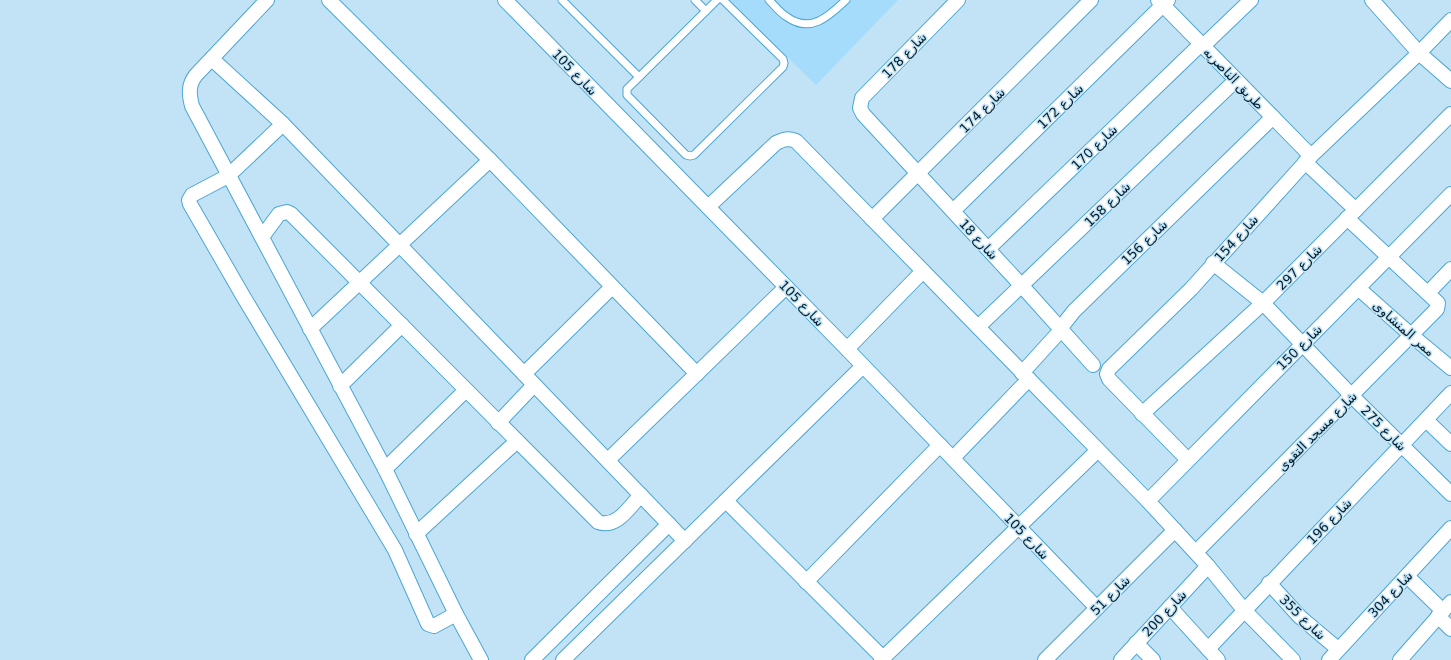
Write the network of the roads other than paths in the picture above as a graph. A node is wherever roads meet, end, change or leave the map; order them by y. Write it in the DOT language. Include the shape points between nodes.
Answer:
graph roads {
  1 [pos="267,0"];
  2 [pos="329,0"];
  3 [pos="505,0"];
  4 [pos="562,0"];
  5 [pos="695,0"];
  6 [pos="717,0"];
  7 [pos="723,0"];
  8 [pos="769,0"];
  9 [pos="846,0"];
  10 [pos="958,0"];
  11 [pos="1091,0"];
  12 [pos="1251,0"];
  13 [pos="1372,0"];
  14 [pos="1163,2"];
  15 [pos="706,11"];
  16 [pos="1451,20"];
  17 [pos="1202,45"];
  18 [pos="1419,52"];
  19 [pos="212,59"];
  20 [pos="639,77"];
  21 [pos="1236,80"];
  22 [pos="1451,81"];
  23 [pos="863,114"];
  24 [pos="1451,114"];
  25 [pos="1273,117"];
  26 [pos="283,124"];
  27 [pos="1308,159"];
  28 [pos="490,160"];
  29 [pos="918,174"];
  30 [pos="228,176"];
  31 [pos="1451,194"];
  32 [pos="708,207"];
  33 [pos="953,211"];
  34 [pos="1352,214"];
  35 [pos="872,219"];
  36 [pos="262,237"];
  37 [pos="400,246"];
  38 [pos="988,249"];
  39 [pos="1389,257"];
  40 [pos="1213,263"];
  41 [pos="1451,269"];
  42 [pos="923,271"];
  43 [pos="360,283"];
  44 [pos="1022,286"];
  45 [pos="612,287"];
  46 [pos="786,287"];
  47 [pos="1358,288"];
  48 [pos="1428,293"];
  49 [pos="1263,303"];
  50 [pos="1437,309"];
  51 [pos="402,326"];
  52 [pos="978,327"];
  53 [pos="310,329"];
  54 [pos="1061,330"];
  55 [pos="1411,335"];
  56 [pos="1302,344"];
  57 [pos="847,349"];
  58 [pos="1093,365"];
  59 [pos="863,366"];
  60 [pos="1451,368"];
  61 [pos="524,374"];
  62 [pos="697,374"];
  63 [pos="1025,376"];
  64 [pos="534,385"];
  65 [pos="340,386"];
  66 [pos="466,390"];
  67 [pos="1451,393"];
  68 [pos="1352,396"];
  69 [pos="1142,414"];
  70 [pos="1426,420"];
  71 [pos="498,423"];
  72 [pos="517,441"];
  73 [pos="1451,444"];
  74 [pos="940,445"];
  75 [pos="1402,446"];
  76 [pos="1098,450"];
  77 [pos="953,458"];
  78 [pos="608,460"];
  79 [pos="1188,460"];
  80 [pos="385,469"];
  81 [pos="1451,494"];
  82 [pos="641,495"];
  83 [pos="726,501"];
  84 [pos="1148,501"];
  85 [pos="669,524"];
  86 [pos="1018,526"];
  87 [pos="1451,528"];
  88 [pos="1175,530"];
  89 [pos="416,534"];
  90 [pos="685,541"];
  91 [pos="1196,552"];
  92 [pos="1208,566"];
  93 [pos="1407,576"];
  94 [pos="806,582"];
  95 [pos="1269,583"];
  96 [pos="1170,607"];
  97 [pos="1097,608"];
  98 [pos="1244,610"];
  99 [pos="1444,610"];
  100 [pos="456,614"];
  101 [pos="1451,628"];
  102 [pos="1136,643"];
  103 [pos="1208,649"];
  104 [pos="1338,650"];
  105 [pos="882,659"];
  106 [pos="481,660"];
  107 [pos="532,660"];
  108 [pos="563,660"];
  109 [pos="1044,660"];
  110 [pos="1121,660"];
  111 [pos="1153,660"];
  112 [pos="1218,660"];
  113 [pos="1293,660"];
  114 [pos="1329,660"];
  115 [pos="1400,660"];
  1 -- 19 [label="street"];
  2 -- 28 [label="street"];
  3 -- 32 [label="street, شارع 105"];
  4 -- 20 [label="lane"];
  5 -- 15 [label="lane"];
  6 -- 15 [label="lane"];
  7 -- 20 [label="lane" via="784,63 783,67 694,155 686,155 627,95 627,89"];
  8 -- 9 [label="lane" via="789,19 806,24 821,21"];
  10 -- 23 [label="street, شارع 178" via="862,98 860,108"];
  11 -- 29 [label="street, شارع 174"];
  12 -- 17 [label="street, شارع 170"];
  13 -- 18 [label="street"];
  14 -- 17 [label="street, طريق الناصريه"];
  14 -- 33 [label="street, شارع 172"];
  15 -- 20 [label="lane"];
  16 -- 18 [label="street, شارع 154"];
  17 -- 21 [label="street, طريق الناصريه"];
  17 -- 38 [label="street, شارع 170"];
  18 -- 22 [label="street"];
  18 -- 27 [label="street, شارع 154"];
  19 -- 26 [label="street"];
  19 -- 30 [label="street" via="192,80 189,95 192,106"];
  21 -- 25 [label="street, طريق الناصريه"];
  21 -- 44 [label="street, شارع 158"];
  23 -- 29 [label="street, شارع 18"];
  24 -- 34 [label="street, شارع 297"];
  25 -- 27 [label="street, طريق الناصريه"];
  25 -- 54 [label="street, شارع 156" via="1074,311"];
  26 -- 30 [label="street"];
  26 -- 37 [label="street"];
  27 -- 34 [label="street, طريق الناصريه"];
  27 -- 40 [label="street, شارع 154"];
  28 -- 37 [label="street"];
  28 -- 45 [label="street"];
  29 -- 33 [label="street, شارع 18"];
  29 -- 35 [label="street, شارع 174"];
  30 -- 36 [label="street"];
  30 -- 100 [label="street" via="192,195 190,204 395,550 428,624 434,626"];
  31 -- 39 [label="street, شارع 150"];
  32 -- 35 [label="street" via="776,143 790,139 796,141"];
  32 -- 46 [label="street, شارع 105"];
  33 -- 38 [label="street, شارع 18"];
  34 -- 39 [label="street, طريق الناصريه" via="1378,249"];
  34 -- 49 [label="street, شارع 297"];
  35 -- 42 [label="street"];
  36 -- 43 [label="street" via="279,214 287,212"];
  36 -- 53 [label="street"];
  37 -- 43 [label="street"];
  37 -- 61 [label="street"];
  38 -- 44 [label="street, شارع 18"];
  39 -- 47 [label="street, شارع 150"];
  39 -- 48 [label="street, طريق الناصريه"];
  40 -- 49 [label="street, شارع 275"];
  40 -- 69 [label="street, شارع 154" via="1191,289 1108,371 1109,379"];
  41 -- 48 [label="street"];
  42 -- 52 [label="street"];
  42 -- 57 [label="street"];
  43 -- 51 [label="street"];
  43 -- 53 [label="street"];
  44 -- 52 [label="street, شارع 158"];
  44 -- 54 [label="street, شارع 18"];
  45 -- 61 [label="street"];
  45 -- 62 [label="street"];
  46 -- 57 [label="street, شارع 105"];
  46 -- 62 [label="street"];
  47 -- 55 [label="street, ممر المنشاوى"];
  47 -- 56 [label="street, شارع 150"];
  48 -- 50 [label="street, طريق الناصريه" via="1438,303"];
  49 -- 56 [label="street, شارع 275"];
  49 -- 69 [label="street, شارع 297"];
  50 -- 55 [label="street, شارع مسجد التقوى"];
  51 -- 65 [label="street"];
  51 -- 66 [label="street"];
  52 -- 63 [label="street"];
  53 -- 65 [label="street"];
  54 -- 58 [label="street, شارع 18"];
  54 -- 63 [label="street, شارع 156"];
  55 -- 60 [label="street, ممر المنشاوى"];
  55 -- 68 [label="street, شارع مسجد التقوى"];
  56 -- 68 [label="street, شارع 275"];
  56 -- 79 [label="street, شارع 150"];
  57 -- 59 [label="street, شارع 105"];
  59 -- 74 [label="street, شارع 105"];
  59 -- 83 [label="street"];
  61 -- 64 [label="street"];
  62 -- 78 [label="street"];
  63 -- 76 [label="street"];
  63 -- 77 [label="street, شارع 156"];
  64 -- 71 [label="street"];
  64 -- 78 [label="street"];
  65 -- 80 [label="street"];
  66 -- 71 [label="street"];
  66 -- 80 [label="street"];
  67 -- 70 [label="street, شارع 196"];
  68 -- 75 [label="street, شارع 275"];
  68 -- 91 [label="street, شارع مسجد التقوى"];
  69 -- 79 [label="street, شارع 154"];
  70 -- 73 [label="street"];
  70 -- 75 [label="street, شارع 196"];
  71 -- 72 [label="street"];
  72 -- 82 [label="street" via="598,522 604,525 618,519"];
  72 -- 89 [label="street"];
  74 -- 77 [label="street, شارع 105"];
  74 -- 94 [label="street"];
  75 -- 81 [label="street, شارع 275"];
  75 -- 95 [label="street, شارع 196"];
  76 -- 84 [label="street"];
  76 -- 86 [label="street"];
  77 -- 86 [label="street, شارع 105"];
  78 -- 82 [label="street"];
  79 -- 84 [label="street, شارع 150"];
  80 -- 89 [label="street"];
  82 -- 85 [label="street"];
  83 -- 90 [label="street"];
  83 -- 94 [label="street"];
  84 -- 88 [label="street"];
  85 -- 90 [label="street"];
  85 -- 107 [label="street"];
  86 -- 97 [label="street, شارع 105"];
  86 -- 105 [label="street"];
  87 -- 93 [label="street, شارع 304"];
  88 -- 91 [label="street"];
  88 -- 97 [label="street, شارع 51"];
  89 -- 100 [label="street"];
  90 -- 108 [label="street"];
  91 -- 92 [label="street"];
  92 -- 96 [label="street, شارع 200"];
  92 -- 98 [label="street"];
  93 -- 99 [label="street"];
  93 -- 104 [label="street, شارع 304"];
  94 -- 105 [label="street"];
  95 -- 98 [label="street, شارع 196"];
  95 -- 104 [label="street, شارع 355" via="1300,617"];
  96 -- 102 [label="street, شارع 200"];
  96 -- 103 [label="street"];
  97 -- 109 [label="street, شارع 51"];
  98 -- 103 [label="street, شارع 196"];
  98 -- 113 [label="street"];
  99 -- 101 [label="street"];
  99 -- 115 [label="street"];
  100 -- 106 [label="street"];
  102 -- 110 [label="street, شارع 200"];
  102 -- 111 [label="street"];
  103 -- 112 [label="street"];
  104 -- 114 [label="street, شارع 304"];
}
